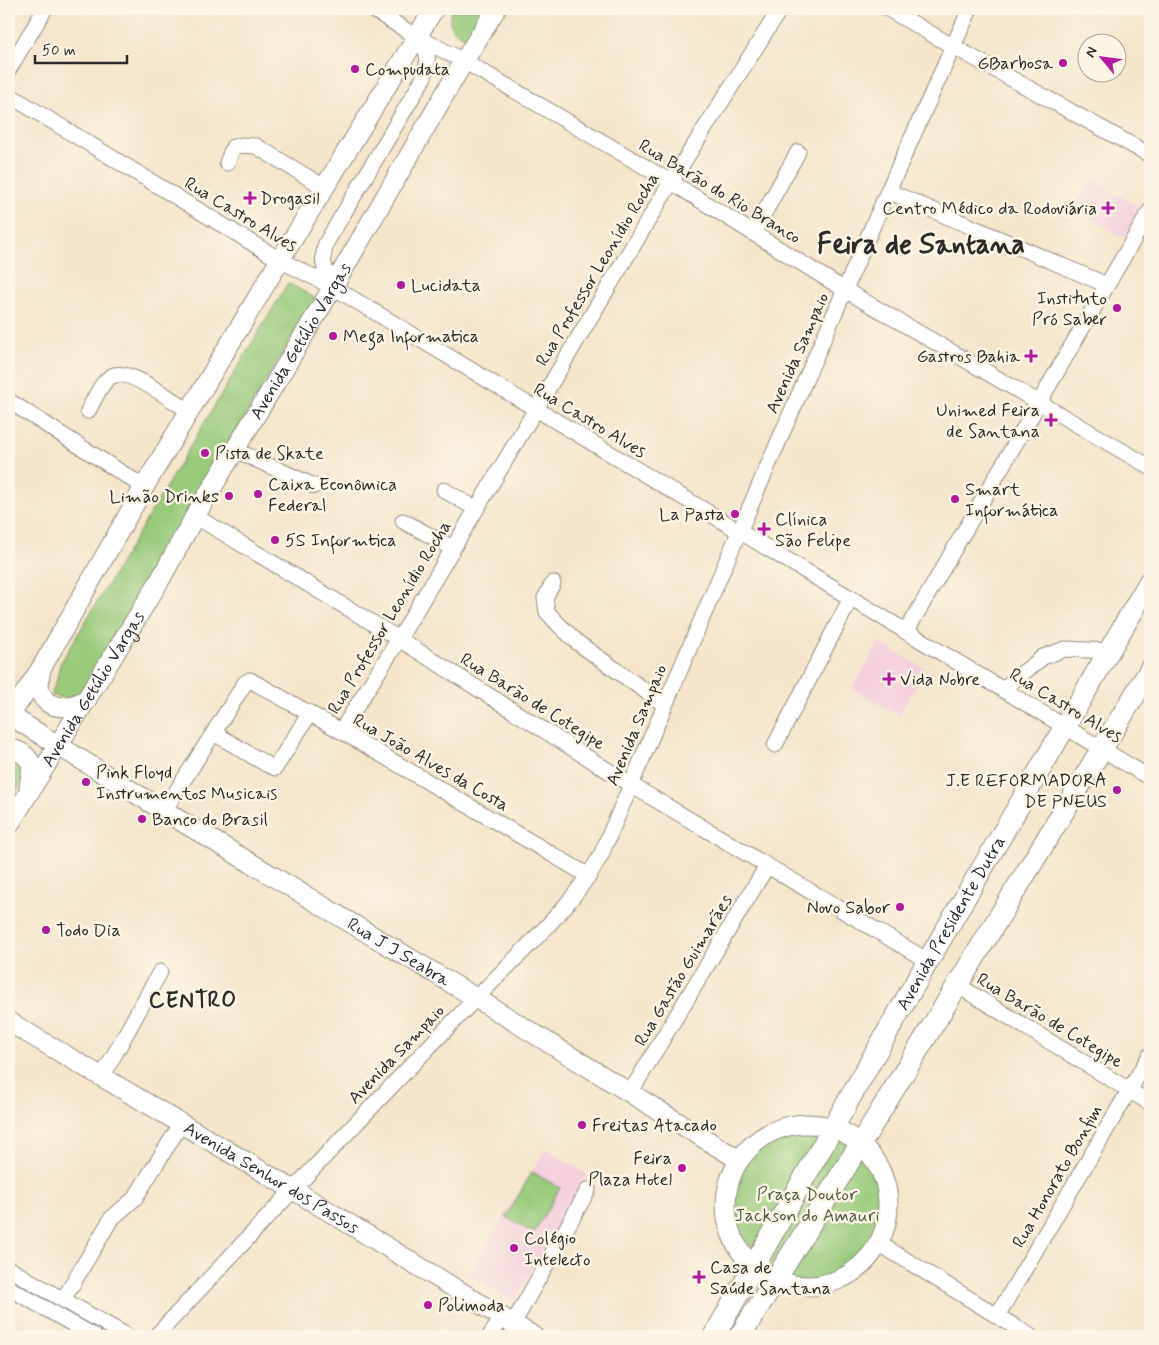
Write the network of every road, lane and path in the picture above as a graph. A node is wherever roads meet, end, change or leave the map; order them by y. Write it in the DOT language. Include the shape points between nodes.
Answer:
graph roads {
  1 [pos="45,9"];
  2 [pos="372,9"];
  3 [pos="434,9"];
  4 [pos="496,9"];
  5 [pos="780,9"];
  6 [pos="888,9"];
  7 [pos="970,9"];
  8 [pos="417,37"];
  9 [pos="954,47"];
  10 [pos="464,60"];
  11 [pos="9,69"];
  12 [pos="9,96"];
  13 [pos="798,152"];
  14 [pos="1150,155"];
  15 [pos="227,163"];
  16 [pos="672,182"];
  17 [pos="324,187"];
  18 [pos="888,191"];
  19 [pos="1150,211"];
  20 [pos="753,233"];
  21 [pos="280,260"];
  22 [pos="1107,285"];
  23 [pos="333,288"];
  24 [pos="846,290"];
  25 [pos="9,401"];
  26 [pos="1039,402"];
  27 [pos="535,408"];
  28 [pos="88,411"];
  29 [pos="189,411"];
  30 [pos="235,450"];
  31 [pos="1150,468"];
  32 [pos="314,486"];
  33 [pos="144,487"];
  34 [pos="444,490"];
  35 [pos="476,509"];
  36 [pos="195,516"];
  37 [pos="403,521"];
  38 [pos="739,532"];
  39 [pos="453,548"];
  40 [pos="1150,581"];
  41 [pos="552,583"];
  42 [pos="851,598"];
  43 [pos="906,632"];
  44 [pos="399,639"];
  45 [pos="1110,651"];
  46 [pos="42,667"];
  47 [pos="1150,670"];
  48 [pos="1003,689"];
  49 [pos="87,700"];
  50 [pos="665,705"];
  51 [pos="310,713"];
  52 [pos="9,716"];
  53 [pos="1066,727"];
  54 [pos="342,731"];
  55 [pos="214,733"];
  56 [pos="58,745"];
  57 [pos="775,745"];
  58 [pos="1102,749"];
  59 [pos="9,750"];
  60 [pos="1150,778"];
  61 [pos="632,785"];
  62 [pos="29,792"];
  63 [pos="164,811"];
  64 [pos="9,825"];
  65 [pos="767,866"];
  66 [pos="590,876"];
  67 [pos="928,961"];
  68 [pos="160,972"];
  69 [pos="957,984"];
  70 [pos="476,998"];
  71 [pos="9,1022"];
  72 [pos="1150,1055"];
  73 [pos="102,1077"];
  74 [pos="1129,1090"];
  75 [pos="630,1093"];
  76 [pos="1150,1103"];
  77 [pos="181,1124"];
  78 [pos="834,1128"];
  79 [pos="861,1143"];
  80 [pos="739,1160"];
  81 [pos="292,1190"];
  82 [pos="588,1190"];
  83 [pos="878,1243"];
  84 [pos="754,1267"];
  85 [pos="9,1269"];
  86 [pos="775,1280"];
  87 [pos="9,1288"];
  88 [pos="63,1300"];
  89 [pos="997,1316"];
  90 [pos="507,1321"];
  91 [pos="94,1336"];
  92 [pos="127,1336"];
  93 [pos="156,1336"];
  94 [pos="490,1336"];
  95 [pos="533,1336"];
  96 [pos="714,1336"];
  97 [pos="740,1336"];
  98 [pos="1030,1336"];
  1 -- 11 [label="street"];
  2 -- 8 [label="street, Rua Barão do Rio Branco"];
  3 -- 8 [label="main road"];
  4 -- 10 [label="main road, Avenida Getúlio Vargas"];
  5 -- 16 [label="street, Rua Professor Leonídio Rocha"];
  6 -- 9 [label="street"];
  7 -- 9 [label="street, Avenida Sampaio"];
  8 -- 10 [label="street, Rua Barão do Rio Branco"];
  8 -- 17 [label="main road"];
  8 -- 23 [label="street" via="426,48 428,63 423,79 326,243 322,256"];
  9 -- 14 [label="street"];
  9 -- 18 [label="street, Avenida Sampaio"];
  10 -- 16 [label="street, Rua Barão do Rio Branco"];
  10 -- 23 [label="main road, Avenida Getúlio Vargas"];
  12 -- 21 [label="street, Rua Castro Alves"];
  13 -- 20 [label="street"];
  15 -- 17 [label="street" via="233,147 256,146"];
  16 -- 20 [label="street, Rua Barão do Rio Branco"];
  16 -- 27 [label="street, Rua Professor Leonídio Rocha"];
  17 -- 21 [label="main road"];
  18 -- 22 [label="street"];
  18 -- 24 [label="street, Avenida Sampaio"];
  19 -- 22 [label="street"];
  20 -- 24 [label="street, Rua Barão do Rio Branco"];
  21 -- 23 [label="street, Rua Castro Alves"];
  21 -- 29 [label="main road"];
  22 -- 26 [label="street"];
  23 -- 27 [label="street, Rua Castro Alves"];
  23 -- 30 [label="main road, Avenida Getúlio Vargas"];
  24 -- 26 [label="street, Rua Barão do Rio Branco"];
  24 -- 38 [label="street, Avenida Sampaio"];
  25 -- 33 [label="street"];
  26 -- 31 [label="street, Rua Barão do Rio Branco"];
  26 -- 43 [label="street"];
  27 -- 35 [label="street, Rua Professor Leonídio Rocha"];
  27 -- 38 [label="street, Rua Castro Alves"];
  28 -- 29 [label="street" via="103,385 112,376 123,374"];
  29 -- 33 [label="main road"];
  30 -- 32 [label="street"];
  30 -- 36 [label="main road, Avenida Getúlio Vargas"];
  33 -- 46 [label="main road"];
  34 -- 35 [label="street"];
  35 -- 39 [label="street, Rua Professor Leonídio Rocha"];
  36 -- 44 [label="street, Rua Barão de Cotegipe"];
  36 -- 49 [label="main road, Avenida Getúlio Vargas"];
  37 -- 39 [label="street"];
  38 -- 42 [label="street, Rua Castro Alves"];
  38 -- 50 [label="street, Avenida Sampaio"];
  39 -- 44 [label="street, Rua Professor Leonídio Rocha"];
  40 -- 45 [label="highway, Avenida Presidente Dutra"];
  41 -- 50 [label="street" via="545,598 547,612 558,624 578,643"];
  42 -- 43 [label="street, Rua Castro Alves"];
  42 -- 57 [label="street"];
  43 -- 48 [label="street, Rua Castro Alves"];
  44 -- 54 [label="street, Rua Professor Leonídio Rocha"];
  44 -- 61 [label="street, Rua Barão de Cotegipe"];
  45 -- 48 [label="street" via="1065,649 1043,657"];
  45 -- 53 [label="highway, Avenida Presidente Dutra"];
  46 -- 49 [label="main road" via="40,691 51,704 65,708"];
  46 -- 52 [label="main road"];
  47 -- 58 [label="highway, Avenida Presidente Dutra"];
  48 -- 53 [label="street, Rua Castro Alves"];
  49 -- 56 [label="main road, Avenida Getúlio Vargas"];
  50 -- 61 [label="street, Avenida Sampaio"];
  51 -- 54 [label="street, Rua João Alves da Costa"];
  51 -- 55 [label="street, Rua João Alves da Costa" via="252,681 246,683"];
  51 -- 55 [label="street" via="275,768"];
  52 -- 56 [label="main road, Rua J J Seabra"];
  53 -- 58 [label="street, Rua Castro Alves"];
  53 -- 67 [label="highway, Avenida Presidente Dutra"];
  54 -- 66 [label="street, Rua João Alves da Costa"];
  55 -- 63 [label="street"];
  56 -- 62 [label="main road, Avenida Getúlio Vargas"];
  56 -- 63 [label="main road, Rua J J Seabra"];
  58 -- 60 [label="street, Rua Castro Alves"];
  58 -- 69 [label="highway, Avenida Presidente Dutra"];
  59 -- 62 [label="main road" via="18,750 32,764"];
  61 -- 65 [label="street, Rua Barão de Cotegipe"];
  61 -- 66 [label="street, Avenida Sampaio"];
  62 -- 64 [label="main road, Avenida Getúlio Vargas"];
  63 -- 70 [label="main road, Rua J J Seabra"];
  65 -- 67 [label="street, Rua Barão de Cotegipe"];
  65 -- 75 [label="street, Rua Gastão Guimarães"];
  66 -- 70 [label="street, Avenida Sampaio" via="572,900"];
  67 -- 78 [label="highway, Avenida Presidente Dutra"];
  68 -- 73 [label="street"];
  69 -- 74 [label="street, Rua Barão de Cotegipe"];
  69 -- 79 [label="highway, Avenida Presidente Dutra"];
  70 -- 75 [label="main road, Rua J J Seabra"];
  70 -- 81 [label="street, Avenida Sampaio"];
  71 -- 73 [label="main road, Avenida Senhor dos Passos"];
  72 -- 74 [label="street, Rua Honorato Bonfim"];
  73 -- 77 [label="main road, Avenida Senhor dos Passos"];
  74 -- 76 [label="street, Rua Barão de Cotegipe"];
  74 -- 89 [label="street, Rua Honorato Bonfim"];
  75 -- 80 [label="main road, Rua J J Seabra"];
  77 -- 81 [label="main road, Avenida Senhor dos Passos"];
  77 -- 88 [label="street" via="135,1198 111,1219"];
  78 -- 79 [label="main road"];
  78 -- 80 [label="main road" via="805,1123 788,1126 768,1133"];
  78 -- 84 [label="highway, Avenida Presidente Dutra"];
  79 -- 83 [label="main road" via="876,1162 888,1196 887,1218"];
  79 -- 86 [label="highway, Avenida Presidente Dutra"];
  80 -- 84 [label="main road" via="727,1190 727,1220 740,1252"];
  81 -- 90 [label="main road, Avenida Senhor dos Passos"];
  81 -- 93 [label="street, Avenida Sampaio"];
  82 -- 90 [label="street"];
  83 -- 86 [label="main road" via="868,1259 838,1280 803,1286"];
  83 -- 89 [label="street"];
  84 -- 86 [label="main road"];
  84 -- 96 [label="highway, Avenida Presidente Dutra"];
  85 -- 88 [label="street"];
  86 -- 97 [label="highway, Avenida Presidente Dutra"];
  87 -- 91 [label="street"];
  88 -- 92 [label="street"];
  89 -- 98 [label="street"];
  90 -- 94 [label="street"];
  90 -- 95 [label="main road, Avenida Senhor dos Passos"];
}
